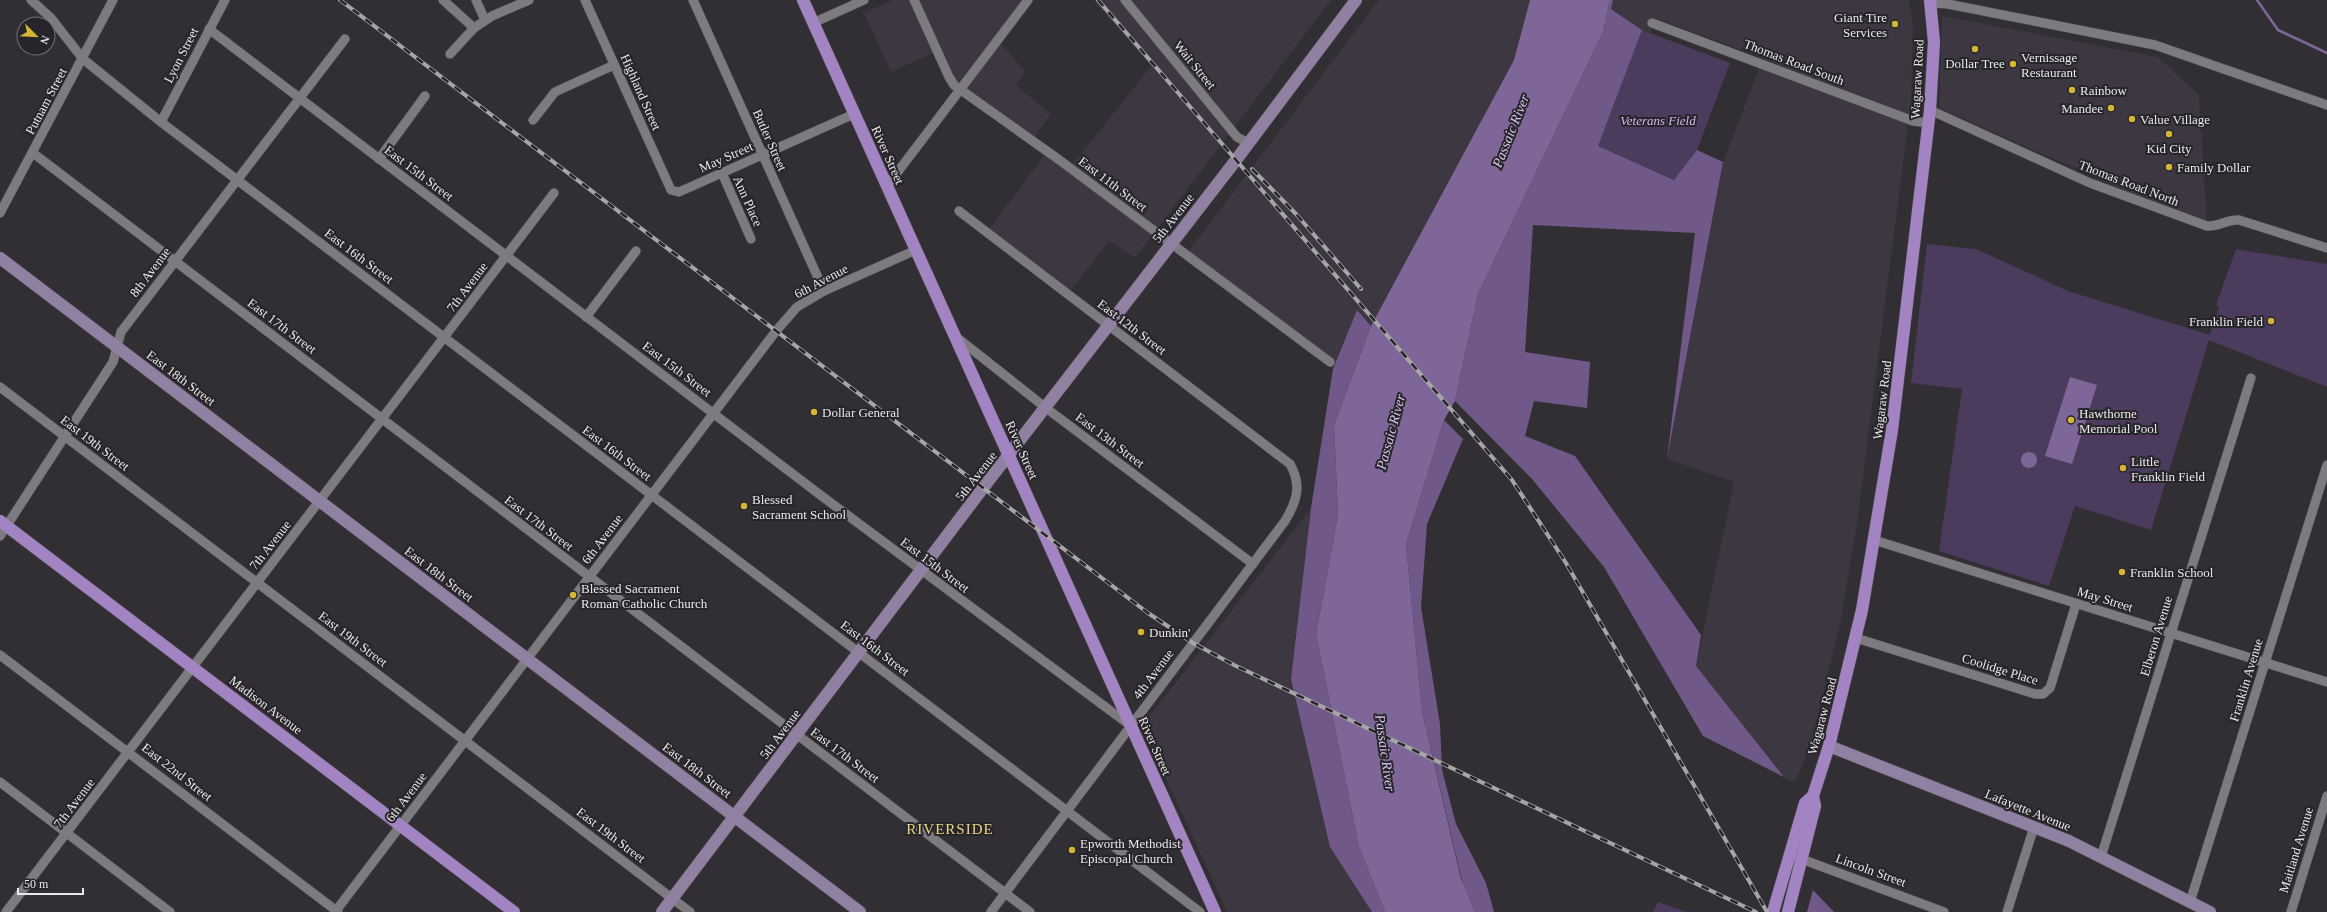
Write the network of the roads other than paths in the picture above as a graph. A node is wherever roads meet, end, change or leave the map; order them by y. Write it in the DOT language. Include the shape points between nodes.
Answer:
graph roads {
  1 [pos="31,0"];
  2 [pos="113,0"];
  3 [pos="225,0"];
  4 [pos="443,0"];
  5 [pos="476,0"];
  6 [pos="529,0"];
  7 [pos="585,0"];
  8 [pos="693,0"];
  9 [pos="803,0"];
  10 [pos="864,0"];
  11 [pos="914,0"];
  12 [pos="1028,0"];
  13 [pos="1125,0"];
  14 [pos="1356,0"];
  15 [pos="1931,2"];
  16 [pos="485,20"];
  17 [pos="813,23"];
  18 [pos="1652,23"];
  19 [pos="474,28"];
  20 [pos="209,29"];
  21 [pos="345,39"];
  22 [pos="450,54"];
  23 [pos="83,59"];
  24 [pos="614,65"];
  25 [pos="960,90"];
  26 [pos="425,96"];
  27 [pos="300,98"];
  28 [pos="2327,105"];
  29 [pos="1930,110"];
  30 [pos="854,114"];
  31 [pos="533,120"];
  32 [pos="161,122"];
  33 [pos="1928,123"];
  34 [pos="1248,143"];
  35 [pos="33,153"];
  36 [pos="763,155"];
  37 [pos="379,159"];
  38 [pos="722,173"];
  39 [pos="237,180"];
  40 [pos="887,186"];
  41 [pos="675,192"];
  42 [pos="554,193"];
  43 [pos="959,211"];
  44 [pos="0,213"];
  45 [pos="751,240"];
  46 [pos="1170,244"];
  47 [pos="2327,248"];
  48 [pos="916,250"];
  49 [pos="636,251"];
  50 [pos="506,257"];
  51 [pos="0,258"];
  52 [pos="175,262"];
  53 [pos="824,291"];
  54 [pos="586,317"];
  55 [pos="1108,325"];
  56 [pos="954,335"];
  57 [pos="445,337"];
  58 [pos="117,346"];
  59 [pos="1330,362"];
  60 [pos="2251,378"];
  61 [pos="0,387"];
  62 [pos="1046,408"];
  63 [pos="714,414"];
  64 [pos="383,419"];
  65 [pos="65,436"];
  66 [pos="1009,456"];
  67 [pos="1290,464"];
  68 [pos="2327,465"];
  69 [pos="652,496"];
  70 [pos="320,501"];
  71 [pos="2,527"];
  72 [pos="1874,540"];
  73 [pos="1253,564"];
  74 [pos="921,571"];
  75 [pos="589,578"];
  76 [pos="257,583"];
  77 [pos="2076,604"];
  78 [pos="2171,633"];
  79 [pos="1856,638"];
  80 [pos="859,653"];
  81 [pos="0,655"];
  82 [pos="528,659"];
  83 [pos="2265,663"];
  84 [pos="193,667"];
  85 [pos="2327,682"];
  86 [pos="1131,726"];
  87 [pos="797,735"];
  88 [pos="466,741"];
  89 [pos="1829,746"];
  90 [pos="129,751"];
  91 [pos="0,782"];
  92 [pos="1813,796"];
  93 [pos="2327,796"];
  94 [pos="1067,810"];
  95 [pos="735,816"];
  96 [pos="401,826"];
  97 [pos="2034,827"];
  98 [pos="67,833"];
  99 [pos="1789,855"];
  100 [pos="2101,857"];
  101 [pos="1800,859"];
  102 [pos="1005,893"];
  103 [pos="672,899"];
  104 [pos="2190,902"];
  105 [pos="6,912"];
  106 [pos="170,912"];
  107 [pos="336,912"];
  108 [pos="514,912"];
  109 [pos="662,912"];
  110 [pos="690,912"];
  111 [pos="860,912"];
  112 [pos="991,912"];
  113 [pos="1030,912"];
  114 [pos="1200,912"];
  115 [pos="1215,912"];
  116 [pos="1773,912"];
  117 [pos="1788,912"];
  118 [pos="1944,912"];
  119 [pos="2007,912"];
  120 [pos="2210,912"];
  121 [pos="2290,912"];
  1 -- 23 [label="street, East 16th Street" via="51,18"];
  2 -- 23 [label="street, Putnam Street"];
  3 -- 20 [label="street, Lyon Street"];
  4 -- 19 [label="street"];
  5 -- 16 [label="street"];
  6 -- 16 [label="street"];
  7 -- 24 [label="street, Highland Street"];
  8 -- 36 [label="street, Butler Street"];
  9 -- 17 [label="main road, River Street"];
  10 -- 17 [label="street"];
  11 -- 25 [label="street, East 11th Street" via="949,78"];
  12 -- 25 [label="street"];
  13 -- 34 [label="street, Wait Street" via="1237,137"];
  14 -- 34 [label="street, 5th Avenue"];
  15 -- 28 [label="street" via="2155,45"];
  15 -- 29 [label="main road, Wagaraw Road" via="1934,50"];
  16 -- 19 [label="street"];
  17 -- 30 [label="main road, River Street"];
  18 -- 33 [label="street, Thomas Road South" via="1913,121"];
  19 -- 22 [label="street"];
  20 -- 27 [label="street, East 15th Street"];
  20 -- 32 [label="street, Lyon Street"];
  21 -- 27 [label="street, 8th Avenue"];
  23 -- 32 [label="street, East 16th Street"];
  23 -- 35 [label="street, Putnam Street"];
  24 -- 31 [label="street" via="555,92"];
  24 -- 41 [label="street, Highland Street" via="671,190"];
  25 -- 40 [label="street"];
  25 -- 46 [label="street, East 11th Street" via="1058,159"];
  26 -- 37 [label="street"];
  27 -- 37 [label="street, East 15th Street"];
  27 -- 39 [label="street, 8th Avenue"];
  29 -- 33 [label="main road, Wagaraw Road"];
  29 -- 47 [label="street, Thomas Road North" via="2067,174 2207,226 2239,220"];
  30 -- 36 [label="street, May Street"];
  30 -- 40 [label="main road, River Street"];
  32 -- 39 [label="street, East 16th Street"];
  33 -- 72 [label="main road, Wagaraw Road" via="1892,430"];
  34 -- 46 [label="street, 5th Avenue"];
  35 -- 44 [label="street, Putnam Street"];
  35 -- 52 [label="street, East 17th Street"];
  36 -- 38 [label="street, May Street"];
  36 -- 53 [label="street, Butler Street"];
  37 -- 50 [label="street, East 15th Street"];
  38 -- 41 [label="street, May Street"];
  38 -- 45 [label="street, Ann Place"];
  39 -- 52 [label="street, 8th Avenue"];
  39 -- 57 [label="street, East 16th Street"];
  40 -- 48 [label="main road, River Street"];
  42 -- 50 [label="street, 7th Avenue"];
  43 -- 55 [label="street, East 12th Street"];
  46 -- 55 [label="street, 5th Avenue"];
  46 -- 59 [label="street, East 11th Street"];
  48 -- 53 [label="street, 6th Avenue"];
  48 -- 56 [label="main road, River Street"];
  49 -- 54 [label="street"];
  50 -- 54 [label="street, East 15th Street"];
  50 -- 57 [label="street, 7th Avenue"];
  51 -- 58 [label="street, East 18th Street"];
  52 -- 58 [label="street, 8th Avenue" via="121,332"];
  52 -- 64 [label="street, East 17th Street"];
  53 -- 63 [label="street, 6th Avenue" via="797,307"];
  54 -- 63 [label="street, East 15th Street"];
  55 -- 62 [label="street, 5th Avenue"];
  55 -- 67 [label="street, East 12th Street"];
  56 -- 62 [label="street, East 13th Street"];
  56 -- 66 [label="main road, River Street"];
  57 -- 64 [label="street, 7th Avenue"];
  57 -- 69 [label="street, East 16th Street"];
  58 -- 65 [label="street, 8th Avenue" via="113,362"];
  58 -- 70 [label="street, East 18th Street"];
  60 -- 78 [label="street, Elberon Avenue"];
  61 -- 65 [label="street, East 19th Street"];
  62 -- 66 [label="street, 5th Avenue"];
  62 -- 73 [label="street, East 13th Street"];
  63 -- 69 [label="street, 6th Avenue"];
  63 -- 74 [label="street, East 15th Street"];
  64 -- 70 [label="street, 7th Avenue"];
  64 -- 75 [label="street, East 17th Street"];
  65 -- 71 [label="street, 8th Avenue"];
  65 -- 76 [label="street, East 19th Street"];
  66 -- 74 [label="street, 5th Avenue"];
  66 -- 86 [label="main road, River Street"];
  67 -- 73 [label="street, 4th Avenue" via="1297,481 1295,503"];
  68 -- 83 [label="street, Franklin Avenue"];
  69 -- 75 [label="street, 6th Avenue"];
  69 -- 80 [label="street, East 16th Street"];
  70 -- 76 [label="street, 7th Avenue"];
  70 -- 82 [label="street, East 18th Street"];
  71 -- 84 [label="main road, Madison Avenue"];
  72 -- 77 [label="street, May Street"];
  72 -- 79 [label="main road, Wagaraw Road"];
  73 -- 86 [label="street, 4th Avenue"];
  74 -- 80 [label="street, 5th Avenue"];
  74 -- 86 [label="street, East 15th Street"];
  75 -- 82 [label="street, 6th Avenue"];
  75 -- 87 [label="street, East 17th Street"];
  76 -- 84 [label="street, 7th Avenue"];
  76 -- 88 [label="street, East 19th Street"];
  77 -- 78 [label="street, May Street"];
  77 -- 79 [label="street, Coolidge Place" via="2050,688 2043,694 2035,694"];
  78 -- 83 [label="street, May Street"];
  78 -- 100 [label="street, Elberon Avenue"];
  79 -- 89 [label="main road, Wagaraw Road"];
  80 -- 87 [label="street, 5th Avenue"];
  80 -- 94 [label="street, East 16th Street"];
  81 -- 90 [label="street, East 22nd Street"];
  82 -- 88 [label="street, 6th Avenue"];
  82 -- 95 [label="street, East 18th Street"];
  83 -- 85 [label="street, May Street"];
  83 -- 104 [label="street, Franklin Avenue"];
  84 -- 90 [label="street, 7th Avenue"];
  84 -- 96 [label="main road, Madison Avenue"];
  86 -- 94 [label="street, 4th Avenue"];
  86 -- 115 [label="main road, River Street"];
  87 -- 95 [label="street, 5th Avenue"];
  87 -- 102 [label="street, East 17th Street"];
  88 -- 96 [label="street, 6th Avenue"];
  88 -- 103 [label="street, East 19th Street"];
  89 -- 92 [label="main road, Wagaraw Road"];
  89 -- 97 [label="street, Lafayette Avenue"];
  90 -- 98 [label="street, 7th Avenue"];
  90 -- 107 [label="street, East 22nd Street"];
  91 -- 98 [label="street"];
  92 -- 99 [label="main road, Wagaraw Road" via="1805,803"];
  92 -- 101 [label="main road, Wagaraw Road" via="1815,806"];
  93 -- 121 [label="street, Maitland Avenue"];
  94 -- 102 [label="street, 4th Avenue"];
  94 -- 114 [label="street, East 16th Street"];
  95 -- 103 [label="street, 5th Avenue"];
  95 -- 111 [label="street, East 18th Street"];
  96 -- 107 [label="street, 6th Avenue"];
  96 -- 108 [label="main road, Madison Avenue"];
  97 -- 100 [label="street, Lafayette Avenue"];
  97 -- 119 [label="street"];
  98 -- 105 [label="street, 7th Avenue"];
  98 -- 106 [label="street"];
  99 -- 101 [label="street, Lincoln Street"];
  99 -- 116 [label="main road, Wagaraw Road"];
  100 -- 104 [label="street, Lafayette Avenue"];
  101 -- 117 [label="main road, Wagaraw Road"];
  101 -- 118 [label="street, Lincoln Street"];
  102 -- 112 [label="street, 4th Avenue"];
  102 -- 113 [label="street, East 17th Street"];
  103 -- 109 [label="street, 5th Avenue"];
  103 -- 110 [label="street, East 19th Street"];
  104 -- 120 [label="street, Lafayette Avenue"];
}
